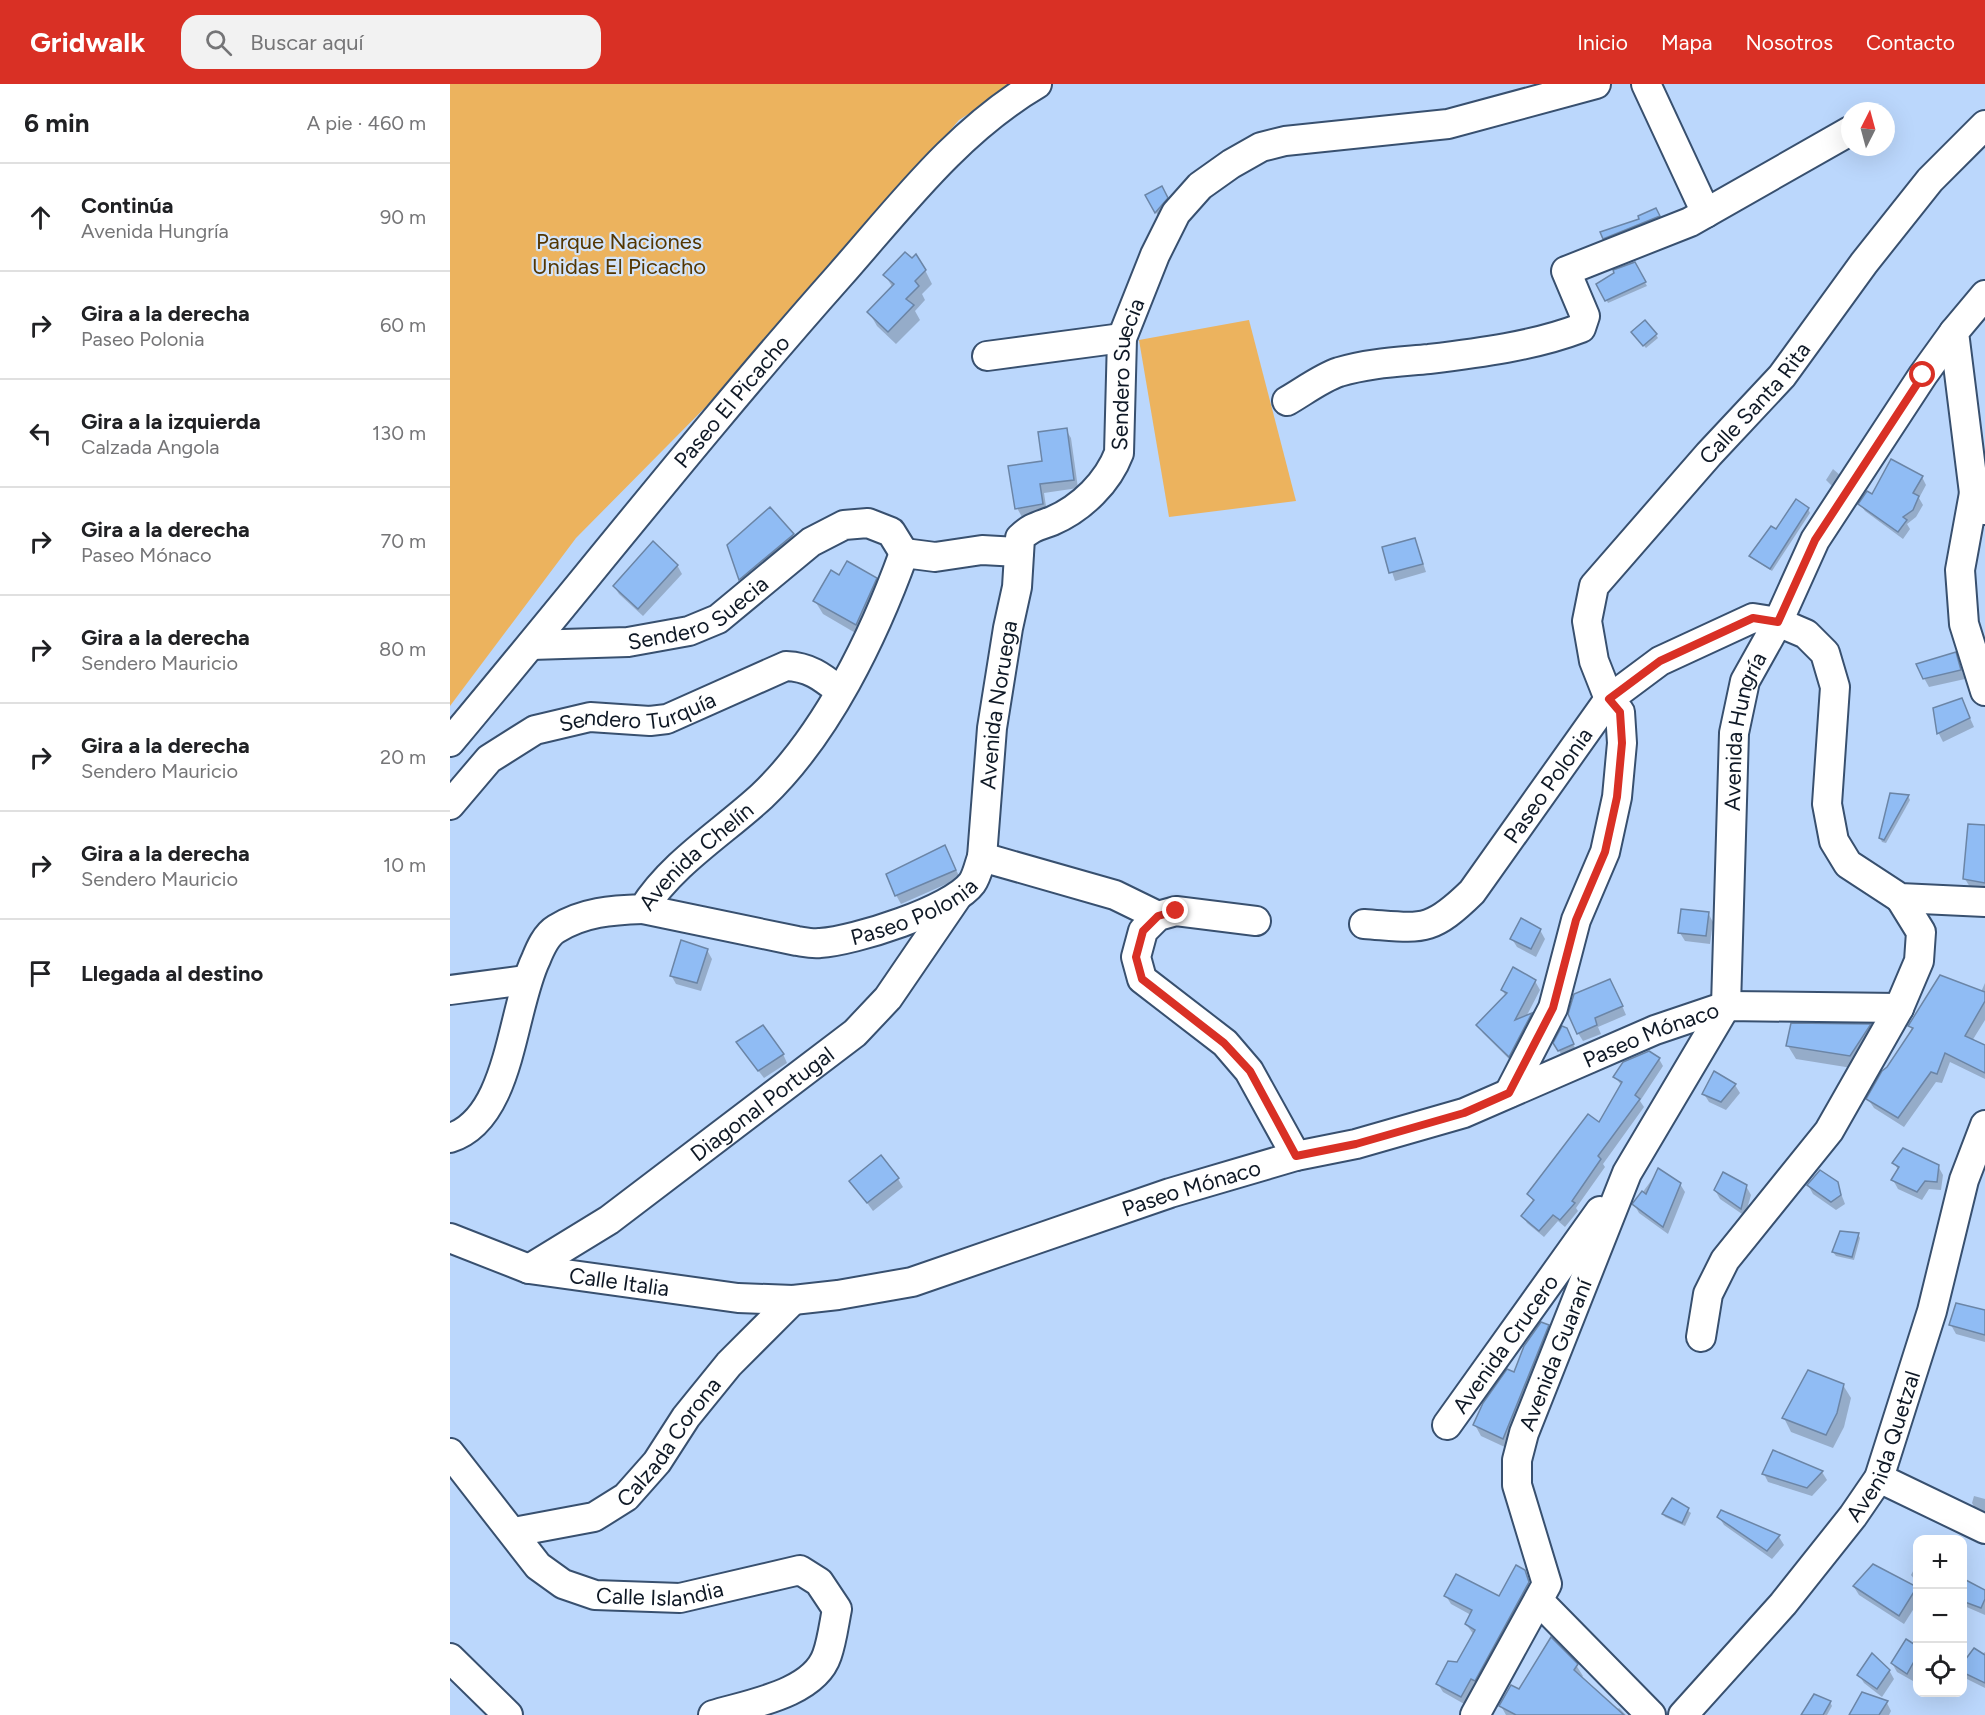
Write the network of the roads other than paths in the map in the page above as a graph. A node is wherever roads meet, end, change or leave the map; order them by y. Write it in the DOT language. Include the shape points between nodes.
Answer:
graph roads {
  1 [pos="1037,84"];
  2 [pos="1596,84"];
  3 [pos="1646,84"];
  4 [pos="1985,125"];
  5 [pos="1841,136"];
  6 [pos="1706,213"];
  7 [pos="1985,295"];
  8 [pos="1954,332"];
  9 [pos="1122,338"];
  10 [pos="987,356"];
  11 [pos="1287,401"];
  12 [pos="1979,501"];
  13 [pos="1019,552"];
  14 [pos="904,553"];
  15 [pos="1778,622"];
  16 [pos="531,645"];
  17 [pos="840,691"];
  18 [pos="1985,691"];
  19 [pos="1609,699"];
  20 [pos="450,742"];
  21 [pos="450,806"];
  22 [pos="982,857"];
  23 [pos="957,897"];
  24 [pos="1900,898"];
  25 [pos="1985,902"];
  26 [pos="643,909"];
  27 [pos="1158,916"];
  28 [pos="1256,921"];
  29 [pos="1364,924"];
  30 [pos="526,980"];
  31 [pos="450,990"];
  32 [pos="1726,1006"];
  33 [pos="1899,1008"];
  34 [pos="1509,1093"];
  35 [pos="1985,1125"];
  36 [pos="450,1138"];
  37 [pos="1296,1156"];
  38 [pos="1627,1173"];
  39 [pos="450,1238"];
  40 [pos="529,1269"];
  41 [pos="793,1300"];
  42 [pos="1701,1337"];
  43 [pos="1447,1425"];
  44 [pos="450,1453"];
  45 [pos="450,1470"];
  46 [pos="1879,1478"];
  47 [pos="482,1491"];
  48 [pos="1985,1529"];
  49 [pos="514,1532"];
  50 [pos="1539,1601"];
  51 [pos="450,1658"];
  52 [pos="508,1715"];
  53 [pos="713,1715"];
  54 [pos="1475,1715"];
  55 [pos="1651,1715"];
  56 [pos="1683,1715"];
  1 -- 16 [label="street, Paseo El Picacho" via="1010,100 952,148 765,359"];
  2 -- 9 [label="street, Sendero Suecia" via="1448,124 1285,141 1261,147 1200,186 1176,213"];
  3 -- 6 [label="street"];
  4 -- 19 [label="street, Calle Santa Rita" via="1930,180 1864,262 1782,376 1708,454 1594,586 1587,621 1594,661"];
  5 -- 6 [label="street"];
  6 -- 11 [label="street" via="1566,271 1585,316 1581,328 1498,348 1374,363 1336,373"];
  7 -- 8 [label="street, Avenida Hungría"];
  8 -- 12 [label="street"];
  8 -- 15 [label="street, Avenida Hungría" via="1815,540"];
  9 -- 10 [label="street"];
  9 -- 13 [label="street, Sendero Suecia" via="1119,453 1112,471 1099,489 1053,520 1031,527 1020,538"];
  12 -- 18 [label="street" via="1960,570 1964,624"];
  13 -- 14 [label="street" via="982,550 935,557"];
  13 -- 22 [label="street, Avenida Noruega" via="1017,587 992,728"];
  14 -- 16 [label="street, Sendero Suecia" via="891,532 868,523 844,525 811,542 718,619 689,631 628,642"];
  14 -- 17 [label="street, Avenida Chelín" via="891,589"];
  15 -- 19 [label="street, Paseo Polonia" via="1753,618 1742,623 1660,661"];
  15 -- 24 [label="street, Paseo Polonia" via="1806,634 1825,653 1835,687 1827,804 1834,841 1848,864"];
  15 -- 32 [label="street, Avenida Hungría" via="1745,681 1734,734"];
  16 -- 20 [label="street, Paseo El Picacho"];
  17 -- 21 [label="street, Sendero Turquía" via="815,672 786,666 667,719 590,717 535,730 489,759"];
  17 -- 26 [label="street, Avenida Chelín" via="808,743 763,794 657,887"];
  19 -- 29 [label="street, Paseo Polonia" via="1472,892 1447,916 1429,926"];
  19 -- 34 [label="street, Calle Santa Rita" via="1620,712 1622,743 1617,797 1605,852 1576,920 1553,1008"];
  22 -- 23 [label="street, Paseo Polonia" via="973,882"];
  22 -- 27 [label="street, Paseo Polonia" via="1115,895"];
  23 -- 26 [label="street, Paseo Polonia" via="896,924 818,944"];
  23 -- 40 [label="street, Diagonal Portugal" via="888,998 855,1033 618,1213"];
  24 -- 25 [label="street"];
  24 -- 33 [label="street" via="1921,932 1919,961"];
  26 -- 30 [label="street, Avenida Chelín" via="602,910 553,931"];
  27 -- 28 [label="street" via="1176,911"];
  27 -- 37 [label="street" via="1143,931 1136,957 1142,979 1224,1043 1250,1071"];
  30 -- 31 [label="street"];
  30 -- 36 [label="street, Avenida Chelín" via="497,1093 485,1114"];
  32 -- 33 [label="street, Paseo Mónaco"];
  32 -- 34 [label="street, Paseo Mónaco" via="1656,1030"];
  32 -- 38 [label="street, Avenida Guaraní"];
  33 -- 42 [label="street" via="1829,1131 1725,1260 1708,1294"];
  34 -- 37 [label="street, Paseo Mónaco" via="1464,1113 1356,1144"];
  35 -- 46 [label="street, Avenida Quetzal" via="1964,1180 1932,1311"];
  37 -- 41 [label="street, Paseo Mónaco" via="1170,1193 912,1282"];
  38 -- 43 [label="street, Avenida Crucero"];
  38 -- 50 [label="street, Avenida Guaraní" via="1517,1460 1517,1485 1547,1584"];
  39 -- 40 [label="street, Calle Italia"];
  40 -- 41 [label="street, Calle Italia" via="727,1296"];
  41 -- 49 [label="street, Calzada Corona" via="729,1364 627,1497 594,1517"];
  44 -- 47 [label="street, Calle Islandia"];
  45 -- 47 [label="street"];
  46 -- 48 [label="street"];
  46 -- 56 [label="street, Avenida Quetzal" via="1783,1604"];
  47 -- 49 [label="street, Calle Islandia"];
  49 -- 53 [label="street, Calle Islandia" via="538,1566 563,1584 595,1595 680,1598 800,1570 819,1582 837,1610 827,1656 813,1678 778,1695"];
  50 -- 54 [label="street, Avenida Guaraní"];
  50 -- 55 [label="street"];
  51 -- 52 [label="street"];
}
